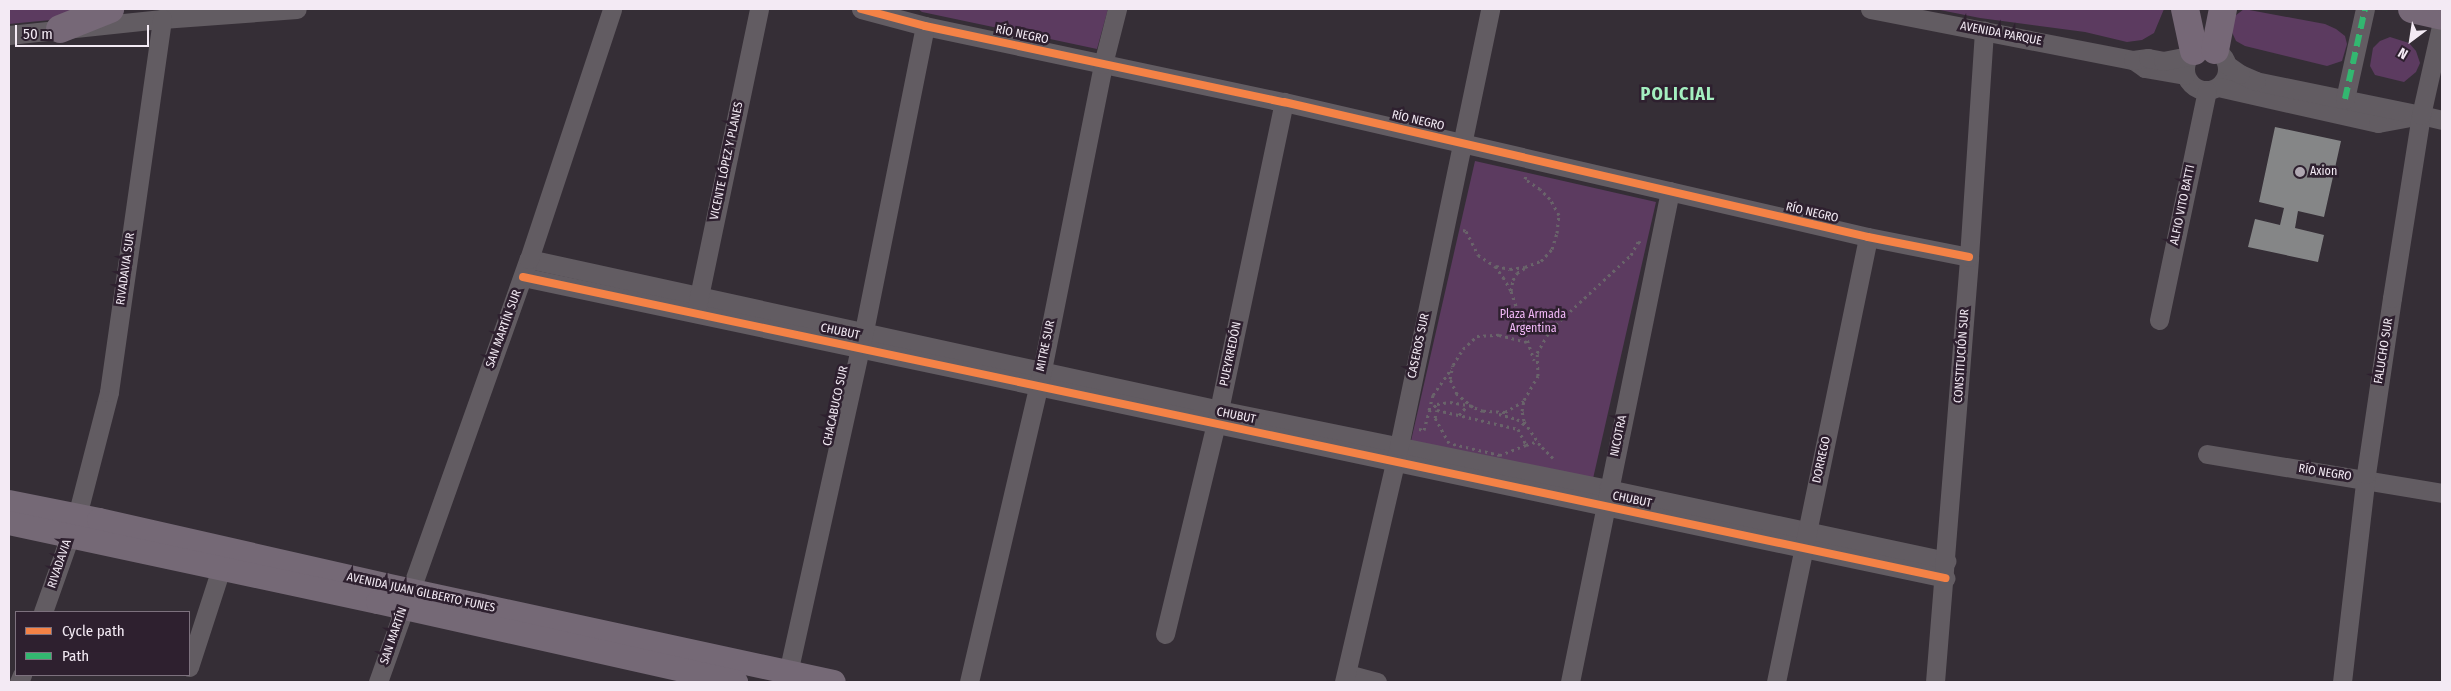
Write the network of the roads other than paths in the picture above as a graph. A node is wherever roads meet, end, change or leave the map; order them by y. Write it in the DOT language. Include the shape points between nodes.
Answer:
graph roads {
  1 [pos="110,9"];
  2 [pos="297,9"];
  3 [pos="612,9"];
  4 [pos="759,9"];
  5 [pos="861,9"];
  6 [pos="1117,9"];
  7 [pos="1490,9"];
  8 [pos="1870,9"];
  9 [pos="2185,9"];
  10 [pos="2223,9"];
  11 [pos="2366,9"];
  12 [pos="2412,9"];
  13 [pos="901,14"];
  14 [pos="2442,16"];
  15 [pos="162,19"];
  16 [pos="2442,22"];
  17 [pos="925,26"];
  18 [pos="60,29"];
  19 [pos="1984,30"];
  20 [pos="9,35"];
  21 [pos="2202,60"];
  22 [pos="1103,64"];
  23 [pos="2213,89"];
  24 [pos="2345,99"];
  25 [pos="1284,102"];
  26 [pos="2421,115"];
  27 [pos="2442,120"];
  28 [pos="1461,142"];
  29 [pos="1670,191"];
  30 [pos="1868,237"];
  31 [pos="1969,257"];
  32 [pos="529,259"];
  33 [pos="523,277"];
  34 [pos="697,304"];
  35 [pos="2159,320"];
  36 [pos="862,340"];
  37 [pos="1040,378"];
  38 [pos="1217,417"];
  39 [pos="1397,454"];
  40 [pos="2207,454"];
  41 [pos="2367,480"];
  42 [pos="2442,493"];
  43 [pos="1606,497"];
  44 [pos="9,502"];
  45 [pos="9,523"];
  46 [pos="73,526"];
  47 [pos="1805,540"];
  48 [pos="224,559"];
  49 [pos="1946,570"];
  50 [pos="407,599"];
  51 [pos="43,611"];
  52 [pos="1165,634"];
  53 [pos="190,665"];
  54 [pos="787,677"];
  55 [pos="1345,678"];
  56 [pos="378,682"];
  57 [pos="736,682"];
  58 [pos="834,682"];
  59 [pos="969,682"];
  60 [pos="1377,682"];
  61 [pos="1570,682"];
  62 [pos="1776,682"];
  63 [pos="1935,682"];
  64 [pos="2342,682"];
  1 -- 18 [label="highway"];
  2 -- 15 [label="street"];
  3 -- 32 [label="street, SAN MARTÍN SUR"];
  4 -- 34 [label="street, VICENTE LÓPEZ Y PLANES"];
  5 -- 13 [label="street, RÍO NEGRO"];
  6 -- 22 [label="street, MITRE SUR"];
  7 -- 28 [label="street, CASEROS SUR"];
  8 -- 19 [label="street, AVENIDA PARQUE"];
  9 -- 21 [label="highway"];
  10 -- 21 [label="highway"];
  11 -- 24 [label="street"];
  12 -- 14 [label="highway"];
  13 -- 17 [label="street, RÍO NEGRO"];
  15 -- 18 [label="street"];
  15 -- 46 [label="street, RIVADAVIA SUR" via="109,392"];
  16 -- 26 [label="street, FALUCHO SUR"];
  17 -- 22 [label="street, RÍO NEGRO"];
  17 -- 36 [label="street, CHACABUCO SUR"];
  18 -- 20 [label="street"];
  19 -- 21 [label="street, AVENIDA PARQUE" via="2133,60"];
  19 -- 31 [label="street, CONSTITUCIÓN SUR"];
  21 -- 23 [label="street, ALFIO VITO BATTI" via="2226,78"];
  21 -- 23 [label="street" via="2194,87"];
  21 -- 24 [label="street" via="2256,80"];
  22 -- 25 [label="street, RÍO NEGRO"];
  22 -- 37 [label="street, MITRE SUR"];
  23 -- 26 [label="street" via="2378,123"];
  23 -- 35 [label="street, ALFIO VITO BATTI"];
  24 -- 26 [label="street"];
  25 -- 28 [label="street, RÍO NEGRO"];
  25 -- 38 [label="street, PUEYRREDÓN"];
  26 -- 27 [label="street"];
  26 -- 41 [label="street, FALUCHO SUR"];
  28 -- 29 [label="street, RÍO NEGRO"];
  28 -- 39 [label="street, CASEROS SUR"];
  29 -- 30 [label="street, RÍO NEGRO"];
  29 -- 43 [label="street, NICOTRA"];
  30 -- 31 [label="street, RÍO NEGRO"];
  30 -- 47 [label="street, DORREGO"];
  31 -- 49 [label="street, CONSTITUCIÓN SUR"];
  32 -- 33 [label="street, SAN MARTÍN SUR"];
  32 -- 34 [label="street, CHUBUT"];
  33 -- 34 [label="street, CHUBUT"];
  33 -- 50 [label="street, SAN MARTÍN SUR"];
  34 -- 36 [label="street, CHUBUT"];
  36 -- 37 [label="street, CHUBUT"];
  36 -- 54 [label="street, CHACABUCO SUR"];
  37 -- 38 [label="street, CHUBUT"];
  37 -- 59 [label="street, MITRE SUR"];
  38 -- 39 [label="street, CHUBUT"];
  38 -- 52 [label="street, PUEYRREDÓN"];
  39 -- 43 [label="street, CHUBUT"];
  39 -- 43 [label="street, CHUBUT" via="1575,482"];
  39 -- 55 [label="street, CASEROS SUR"];
  40 -- 41 [label="street, RÍO NEGRO"];
  41 -- 42 [label="street, RÍO NEGRO"];
  41 -- 64 [label="street, FALUCHO SUR"];
  43 -- 47 [label="street, CHUBUT"];
  43 -- 61 [label="street, NICOTRA"];
  44 -- 46 [label="main road, AVENIDA JUAN GILBERTO FUNES"];
  45 -- 46 [label="main road, AVENIDA JUAN GILBERTO FUNES"];
  46 -- 48 [label="main road, AVENIDA JUAN GILBERTO FUNES"];
  46 -- 51 [label="street, RIVADAVIA"];
  47 -- 49 [label="street, CHUBUT"];
  47 -- 62 [label="street, DORREGO"];
  48 -- 50 [label="main road, AVENIDA JUAN GILBERTO FUNES"];
  48 -- 53 [label="street"];
  49 -- 63 [label="street, CONSTITUCIÓN SUR"];
  50 -- 54 [label="main road, AVENIDA JUAN GILBERTO FUNES"];
  50 -- 56 [label="street, SAN MARTÍN"];
  50 -- 57 [label="main road, AVENIDA JUAN GILBERTO FUNES"];
  54 -- 58 [label="main road, AVENIDA JUAN GILBERTO FUNES"];
  55 -- 60 [label="street"];
}
